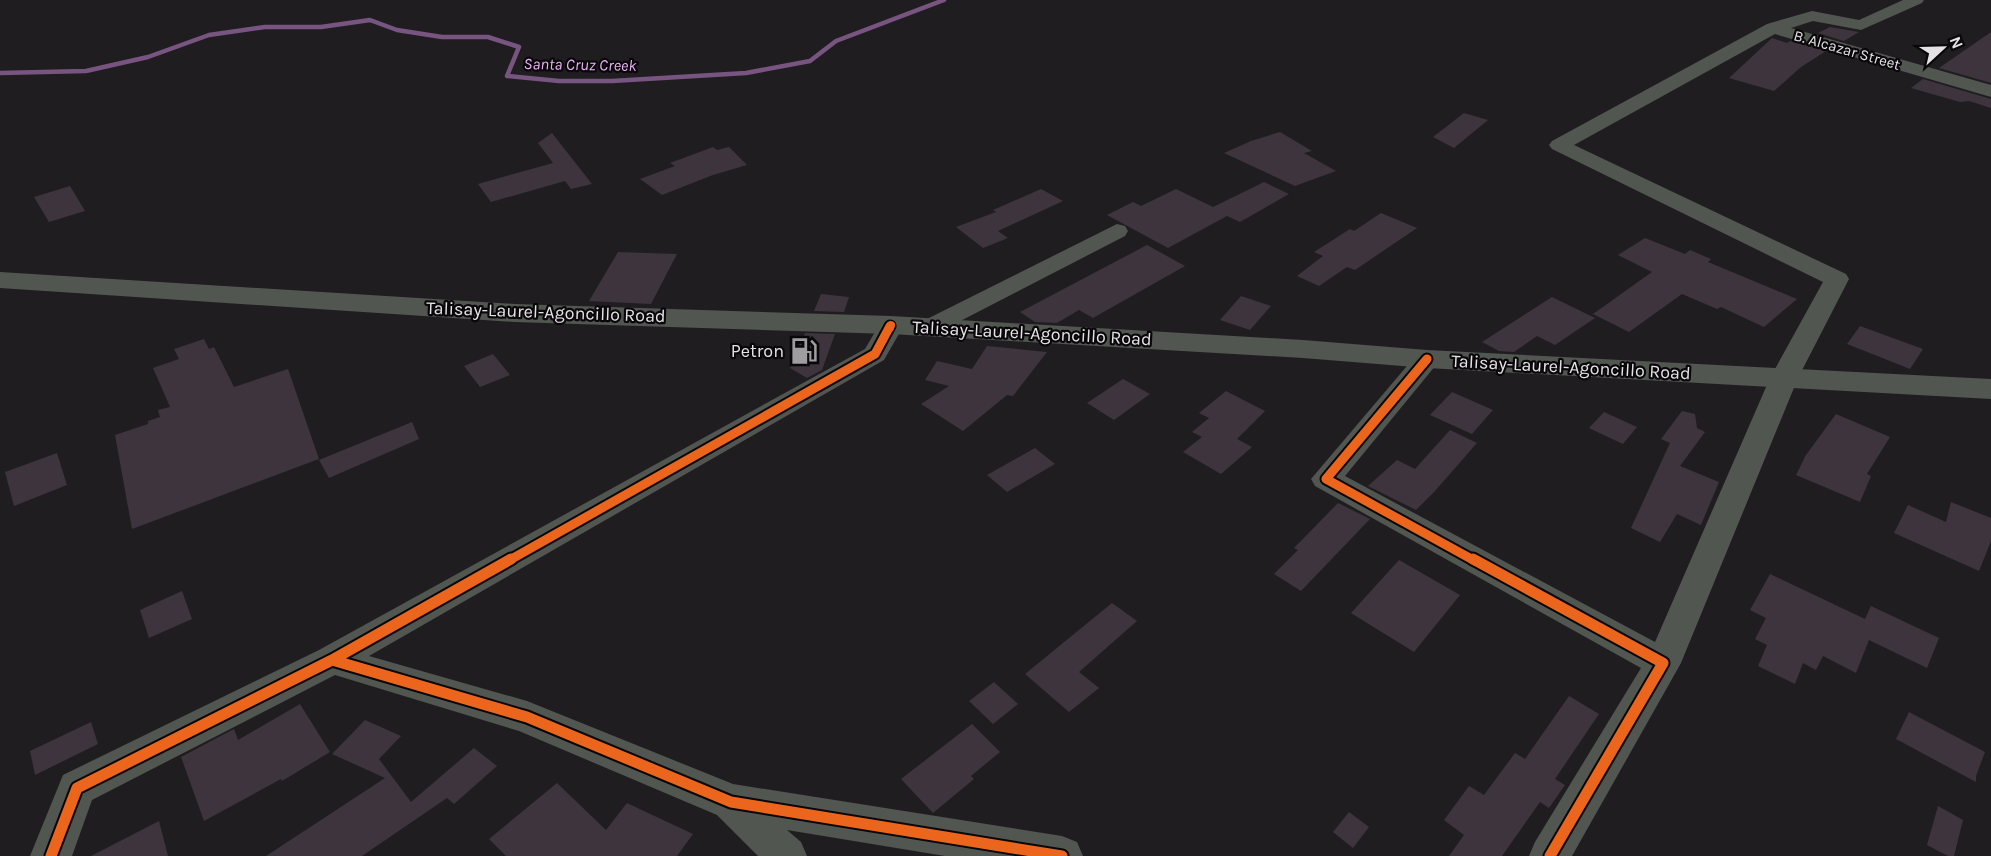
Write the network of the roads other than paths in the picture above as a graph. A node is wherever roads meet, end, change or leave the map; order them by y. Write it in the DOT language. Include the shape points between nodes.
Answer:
graph roads {
  1 [pos="1916,0"];
  2 [pos="1773,28"];
  3 [pos="1991,91"];
  4 [pos="1117,231"];
  5 [pos="0,280"];
  6 [pos="891,325"];
  7 [pos="930,327"];
  8 [pos="1427,359"];
  9 [pos="1784,378"];
  10 [pos="1991,389"];
  11 [pos="332,660"];
  12 [pos="1663,663"];
  13 [pos="731,802"];
  14 [pos="51,856"];
  15 [pos="786,856"];
  16 [pos="1062,856"];
  17 [pos="1550,856"];
  1 -- 2 [label="street" via="1861,25 1812,16"];
  2 -- 3 [label="street, B. Alcazar Street"];
  2 -- 9 [label="street" via="1559,145 1837,279"];
  4 -- 7 [label="street"];
  5 -- 6 [label="main road, Talisay-Laurel-Agoncillo Road" via="515,313"];
  6 -- 7 [label="main road, Talisay-Laurel-Agoncillo Road"];
  6 -- 11 [label="street" via="875,354"];
  7 -- 8 [label="main road, Talisay-Laurel-Agoncillo Road"];
  8 -- 9 [label="main road, Talisay-Laurel-Agoncillo Road"];
  8 -- 12 [label="street" via="1326,479"];
  9 -- 10 [label="main road, Talisay-Laurel-Agoncillo Road"];
  9 -- 12 [label="street"];
  11 -- 13 [label="street" via="527,717"];
  11 -- 14 [label="street" via="77,788"];
  12 -- 17 [label="street"];
  13 -- 15 [label="street"];
  13 -- 16 [label="street"];
}
